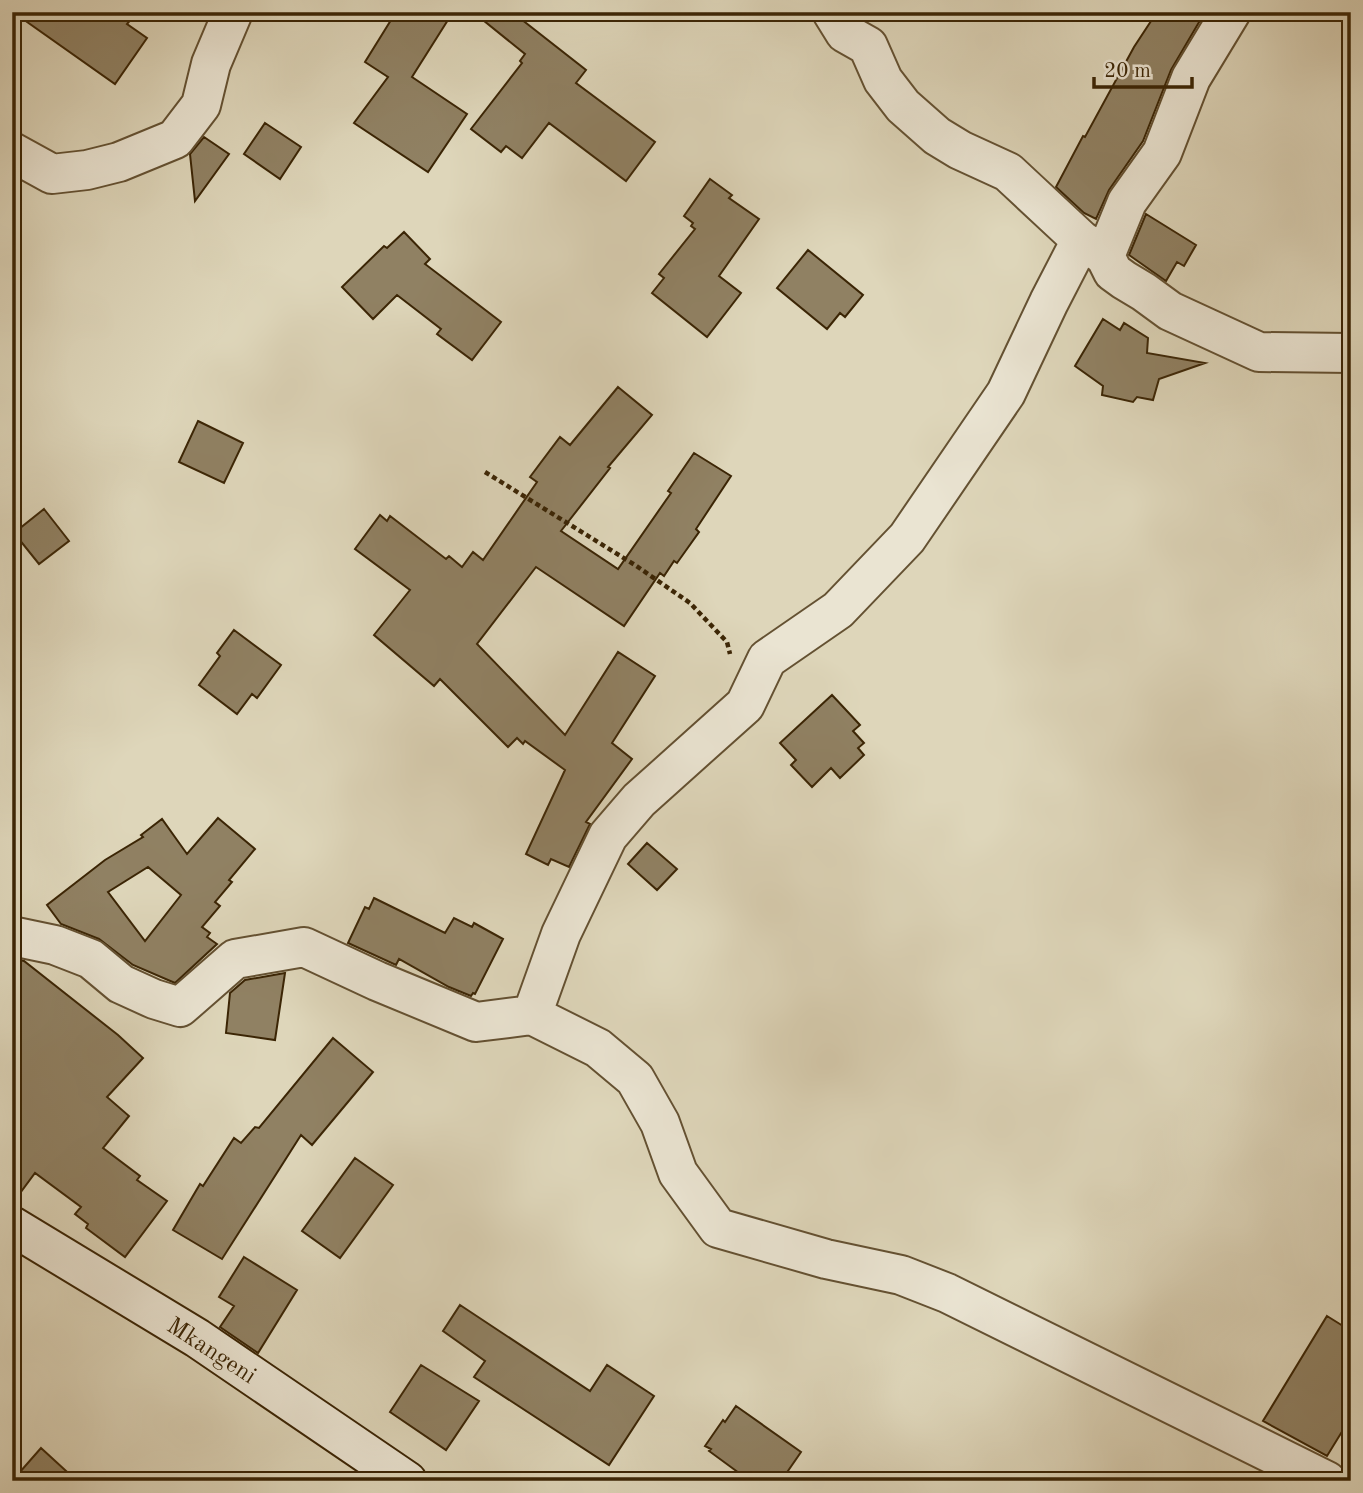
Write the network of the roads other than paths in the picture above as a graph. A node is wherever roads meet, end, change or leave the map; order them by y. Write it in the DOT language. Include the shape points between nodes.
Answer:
graph roads {
  1 [pos="233,12"];
  2 [pos="832,12"];
  3 [pos="1231,12"];
  4 [pos="12,152"];
  5 [pos="1093,248"];
  6 [pos="1351,354"];
  7 [pos="12,936"];
  8 [pos="531,1015"];
  9 [pos="12,1226"];
  10 [pos="407,1481"];
  11 [pos="1327,1481"];
  1 -- 4 [label="street" via="211,64 201,105 175,139 119,162 52,174"];
  2 -- 5 [label="street" via="845,33 868,46 883,80 903,106 937,136 1008,173"];
  3 -- 5 [label="street" via="1191,78 1162,153"];
  5 -- 6 [label="street" via="1113,272 1170,311 1259,352"];
  5 -- 8 [label="street" via="1049,302 1006,393 907,538 838,610 767,659 745,705 639,800 608,836 561,934"];
  7 -- 8 [label="street" via="55,945 90,959 121,984 180,1007 234,959 304,947 476,1022"];
  8 -- 11 [label="street" via="598,1048 635,1079 660,1123 678,1173 718,1228 901,1275 947,1293"];
  9 -- 10 [label="street, Mkangeni" via="197,1338"];
}
